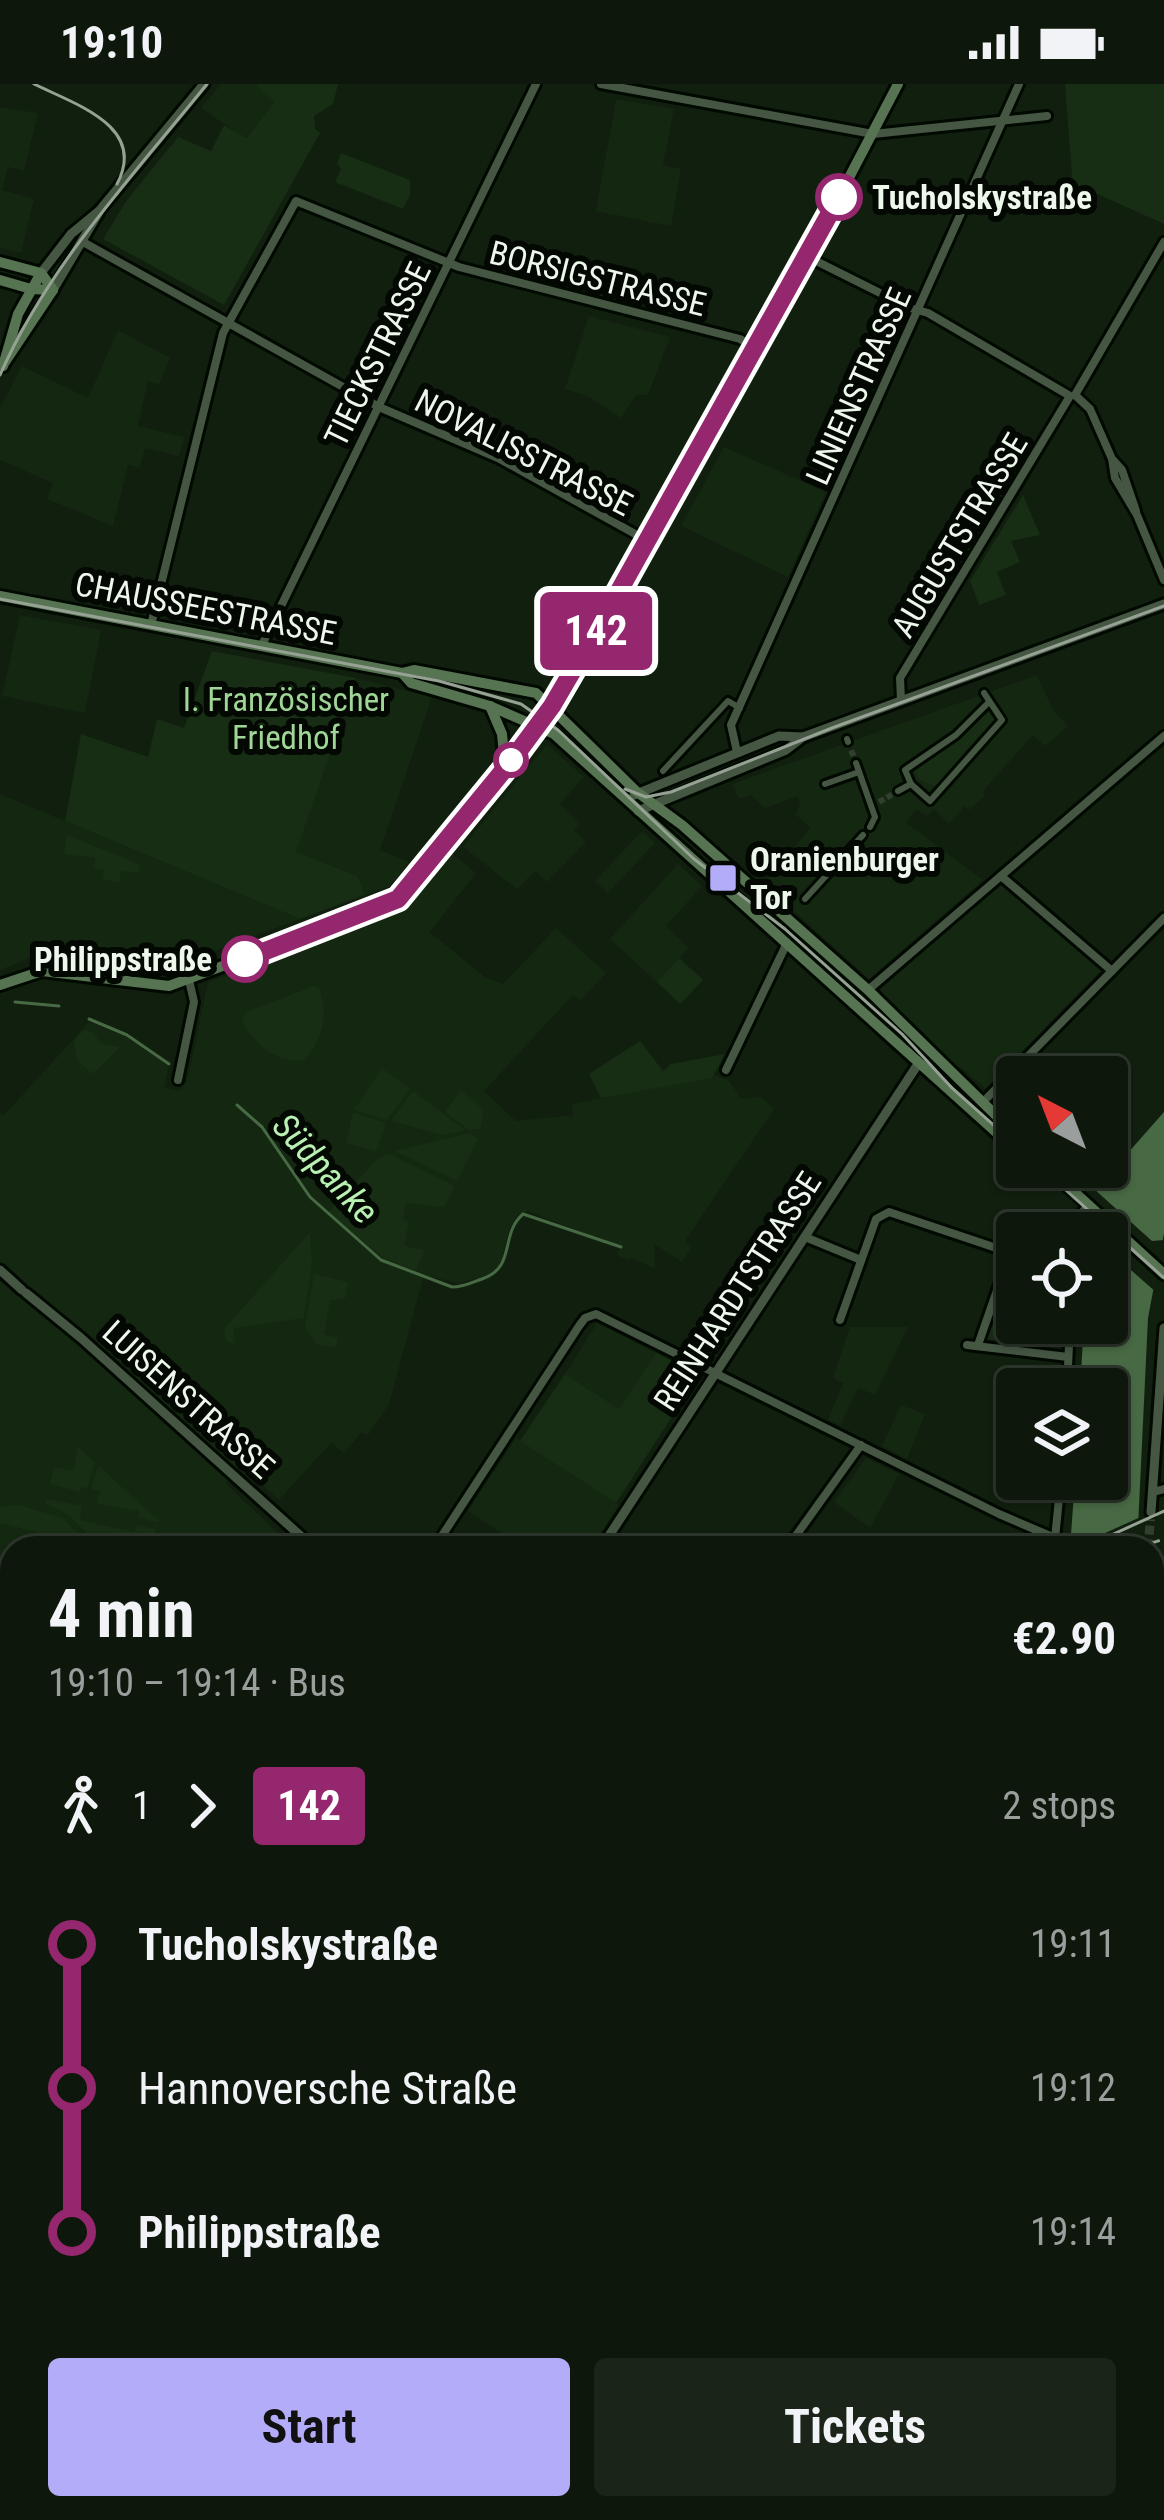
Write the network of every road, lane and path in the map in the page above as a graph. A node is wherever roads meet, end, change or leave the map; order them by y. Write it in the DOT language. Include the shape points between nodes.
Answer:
graph roads {
  1 [pos="204,84"];
  2 [pos="536,84"];
  3 [pos="601,84"];
  4 [pos="898,84"];
  5 [pos="1019,84"];
  6 [pos="1047,116"];
  7 [pos="1002,122"];
  8 [pos="873,134"];
  9 [pos="99,211"];
  10 [pos="83,242"];
  11 [pos="1164,242"];
  12 [pos="806,256"];
  13 [pos="0,262"];
  14 [pos="448,262"];
  15 [pos="41,273"];
  16 [pos="0,280"];
  17 [pos="32,289"];
  18 [pos="53,290"];
  19 [pos="918,310"];
  20 [pos="228,324"];
  21 [pos="754,346"];
  22 [pos="1,367"];
  23 [pos="1072,396"];
  24 [pos="379,407"];
  25 [pos="647,541"];
  26 [pos="1164,580"];
  27 [pos="0,596"];
  28 [pos="1164,604"];
  29 [pos="151,625"];
  30 [pos="262,645"];
  31 [pos="402,673"];
  32 [pos="984,693"];
  33 [pos="901,700"];
  34 [pos="988,703"];
  35 [pos="490,706"];
  36 [pos="552,706"];
  37 [pos="740,708"];
  38 [pos="538,725"];
  39 [pos="1164,736"];
  40 [pos="803,737"];
  41 [pos="737,752"];
  42 [pos="505,768"];
  43 [pos="663,771"];
  44 [pos="825,784"];
  45 [pos="911,784"];
  46 [pos="898,791"];
  47 [pos="634,802"];
  48 [pos="656,806"];
  49 [pos="870,827"];
  50 [pos="863,835"];
  51 [pos="1001,876"];
  52 [pos="805,899"];
  53 [pos="1164,919"];
  54 [pos="786,945"];
  55 [pos="1112,971"];
  56 [pos="189,980"];
  57 [pos="0,985"];
  58 [pos="868,991"];
  59 [pos="929,1052"];
  60 [pos="918,1064"];
  61 [pos="726,1070"];
  62 [pos="178,1080"];
  63 [pos="982,1103"];
  64 [pos="996,1116"];
  65 [pos="996,1133"];
  66 [pos="1067,1188"];
  67 [pos="1085,1204"];
  68 [pos="1081,1212"];
  69 [pos="805,1237"];
  70 [pos="996,1249"];
  71 [pos="861,1260"];
  72 [pos="0,1270"];
  73 [pos="1163,1273"];
  74 [pos="996,1285"];
  75 [pos="840,1320"];
  76 [pos="1164,1328"];
  77 [pos="1069,1344"];
  78 [pos="1068,1357"];
  79 [pos="1067,1368"];
  80 [pos="716,1373"];
  81 [pos="861,1445"];
  82 [pos="1158,1491"];
  83 [pos="1058,1500"];
  84 [pos="1151,1512"];
  85 [pos="300,1536"];
  86 [pos="442,1536"];
  87 [pos="610,1536"];
  88 [pos="796,1536"];
  89 [pos="1042,1536"];
  90 [pos="1055,1536"];
  1 -- 9 [label="street"];
  2 -- 14 [label="street, TIECKSTRASSE"];
  3 -- 8 [label="street"];
  4 -- 8 [label="main road"];
  5 -- 7 [label="street, LINIENSTRASSE"];
  6 -- 7 [label="street"];
  7 -- 8 [label="street"];
  7 -- 19 [label="street, LINIENSTRASSE"];
  8 -- 12 [label="main road"];
  9 -- 10 [label="street"];
  9 -- 15 [label="street"];
  10 -- 18 [label="street"];
  10 -- 20 [label="street, NOVALISSTRASSE"];
  11 -- 23 [label="street, AUGUSTSTRASSE"];
  12 -- 19 [label="street"];
  12 -- 21 [label="main road"];
  13 -- 15 [label="main road"];
  14 -- 20 [label="street, BORSIGSTRASSE" via="296,201"];
  14 -- 21 [label="street, BORSIGSTRASSE"];
  14 -- 24 [label="street, TIECKSTRASSE"];
  15 -- 17 [label="main road"];
  15 -- 18 [label="main road"];
  16 -- 17 [label="main road"];
  17 -- 18 [label="main road"];
  17 -- 22 [label="main road"];
  18 -- 22 [label="main road"];
  19 -- 23 [label="street"];
  19 -- 37 [label="street, LINIENSTRASSE"];
  20 -- 24 [label="street, NOVALISSTRASSE"];
  20 -- 29 [label="street"];
  21 -- 25 [label="main road"];
  23 -- 26 [label="street" via="1090,409"];
  23 -- 33 [label="street, AUGUSTSTRASSE" via="900,678"];
  24 -- 25 [label="street, NOVALISSTRASSE" via="498,458"];
  24 -- 30 [label="street, TIECKSTRASSE"];
  25 -- 36 [label="main road"];
  27 -- 29 [label="main road, CHAUSSEESTRASSE"];
  28 -- 33 [label="street"];
  29 -- 30 [label="main road, CHAUSSEESTRASSE"];
  30 -- 31 [label="main road, CHAUSSEESTRASSE"];
  31 -- 35 [label="main road, CHAUSSEESTRASSE"];
  31 -- 36 [label="main road, CHAUSSEESTRASSE" via="536,693"];
  32 -- 34 [label="street"];
  33 -- 40 [label="street"];
  34 -- 45 [label="street" via="905,770"];
  34 -- 45 [label="street" via="1002,720 931,801"];
  35 -- 38 [label="main road, CHAUSSEESTRASSE"];
  35 -- 42 [label="main road"];
  36 -- 38 [label="main road"];
  36 -- 47 [label="main road"];
  37 -- 41 [label="street, LINIENSTRASSE" via="730,730"];
  37 -- 43 [label="street" via="728,701"];
  38 -- 42 [label="main road"];
  38 -- 47 [label="main road, CHAUSSEESTRASSE"];
  39 -- 51 [label="street"];
  40 -- 41 [label="street" via="779,736"];
  40 -- 48 [label="street"];
  41 -- 47 [label="street"];
  42 -- 56 [label="main road" via="398,899"];
  44 -- 49 [label="street" via="858,768 876,804"];
  45 -- 46 [label="street"];
  47 -- 48 [label="main road"];
  47 -- 54 [label="main road"];
  48 -- 58 [label="main road"];
  50 -- 52 [label="street"];
  51 -- 55 [label="street"];
  51 -- 58 [label="street"];
  53 -- 55 [label="street"];
  54 -- 60 [label="main road"];
  54 -- 61 [label="street"];
  55 -- 63 [label="street"];
  56 -- 57 [label="main road" via="169,986 42,971"];
  56 -- 62 [label="street" via="194,1002"];
  58 -- 59 [label="main road"];
  59 -- 60 [label="main road"];
  59 -- 63 [label="main road"];
  60 -- 65 [label="main road"];
  60 -- 69 [label="street, REINHARDTSTRASSE"];
  63 -- 64 [label="main road"];
  66 -- 67 [label="main road"];
  67 -- 68 [label="street"];
  67 -- 73 [label="main road"];
  69 -- 71 [label="street"];
  69 -- 80 [label="street, REINHARDTSTRASSE"];
  70 -- 71 [label="street" via="889,1212 876,1219"];
  71 -- 75 [label="street"];
  72 -- 85 [label="street, LUISENSTRASSE"];
  74 -- 78 [label="street" via="972,1345"];
  76 -- 82 [label="street"];
  77 -- 78 [label="street"];
  78 -- 79 [label="street"];
  80 -- 81 [label="street"];
  80 -- 86 [label="street" via="596,1314 585,1318"];
  80 -- 87 [label="street, REINHARDTSTRASSE"];
  81 -- 88 [label="street"];
  81 -- 89 [label="street"];
  82 -- 84 [label="street"];
  83 -- 90 [label="street"];
}
